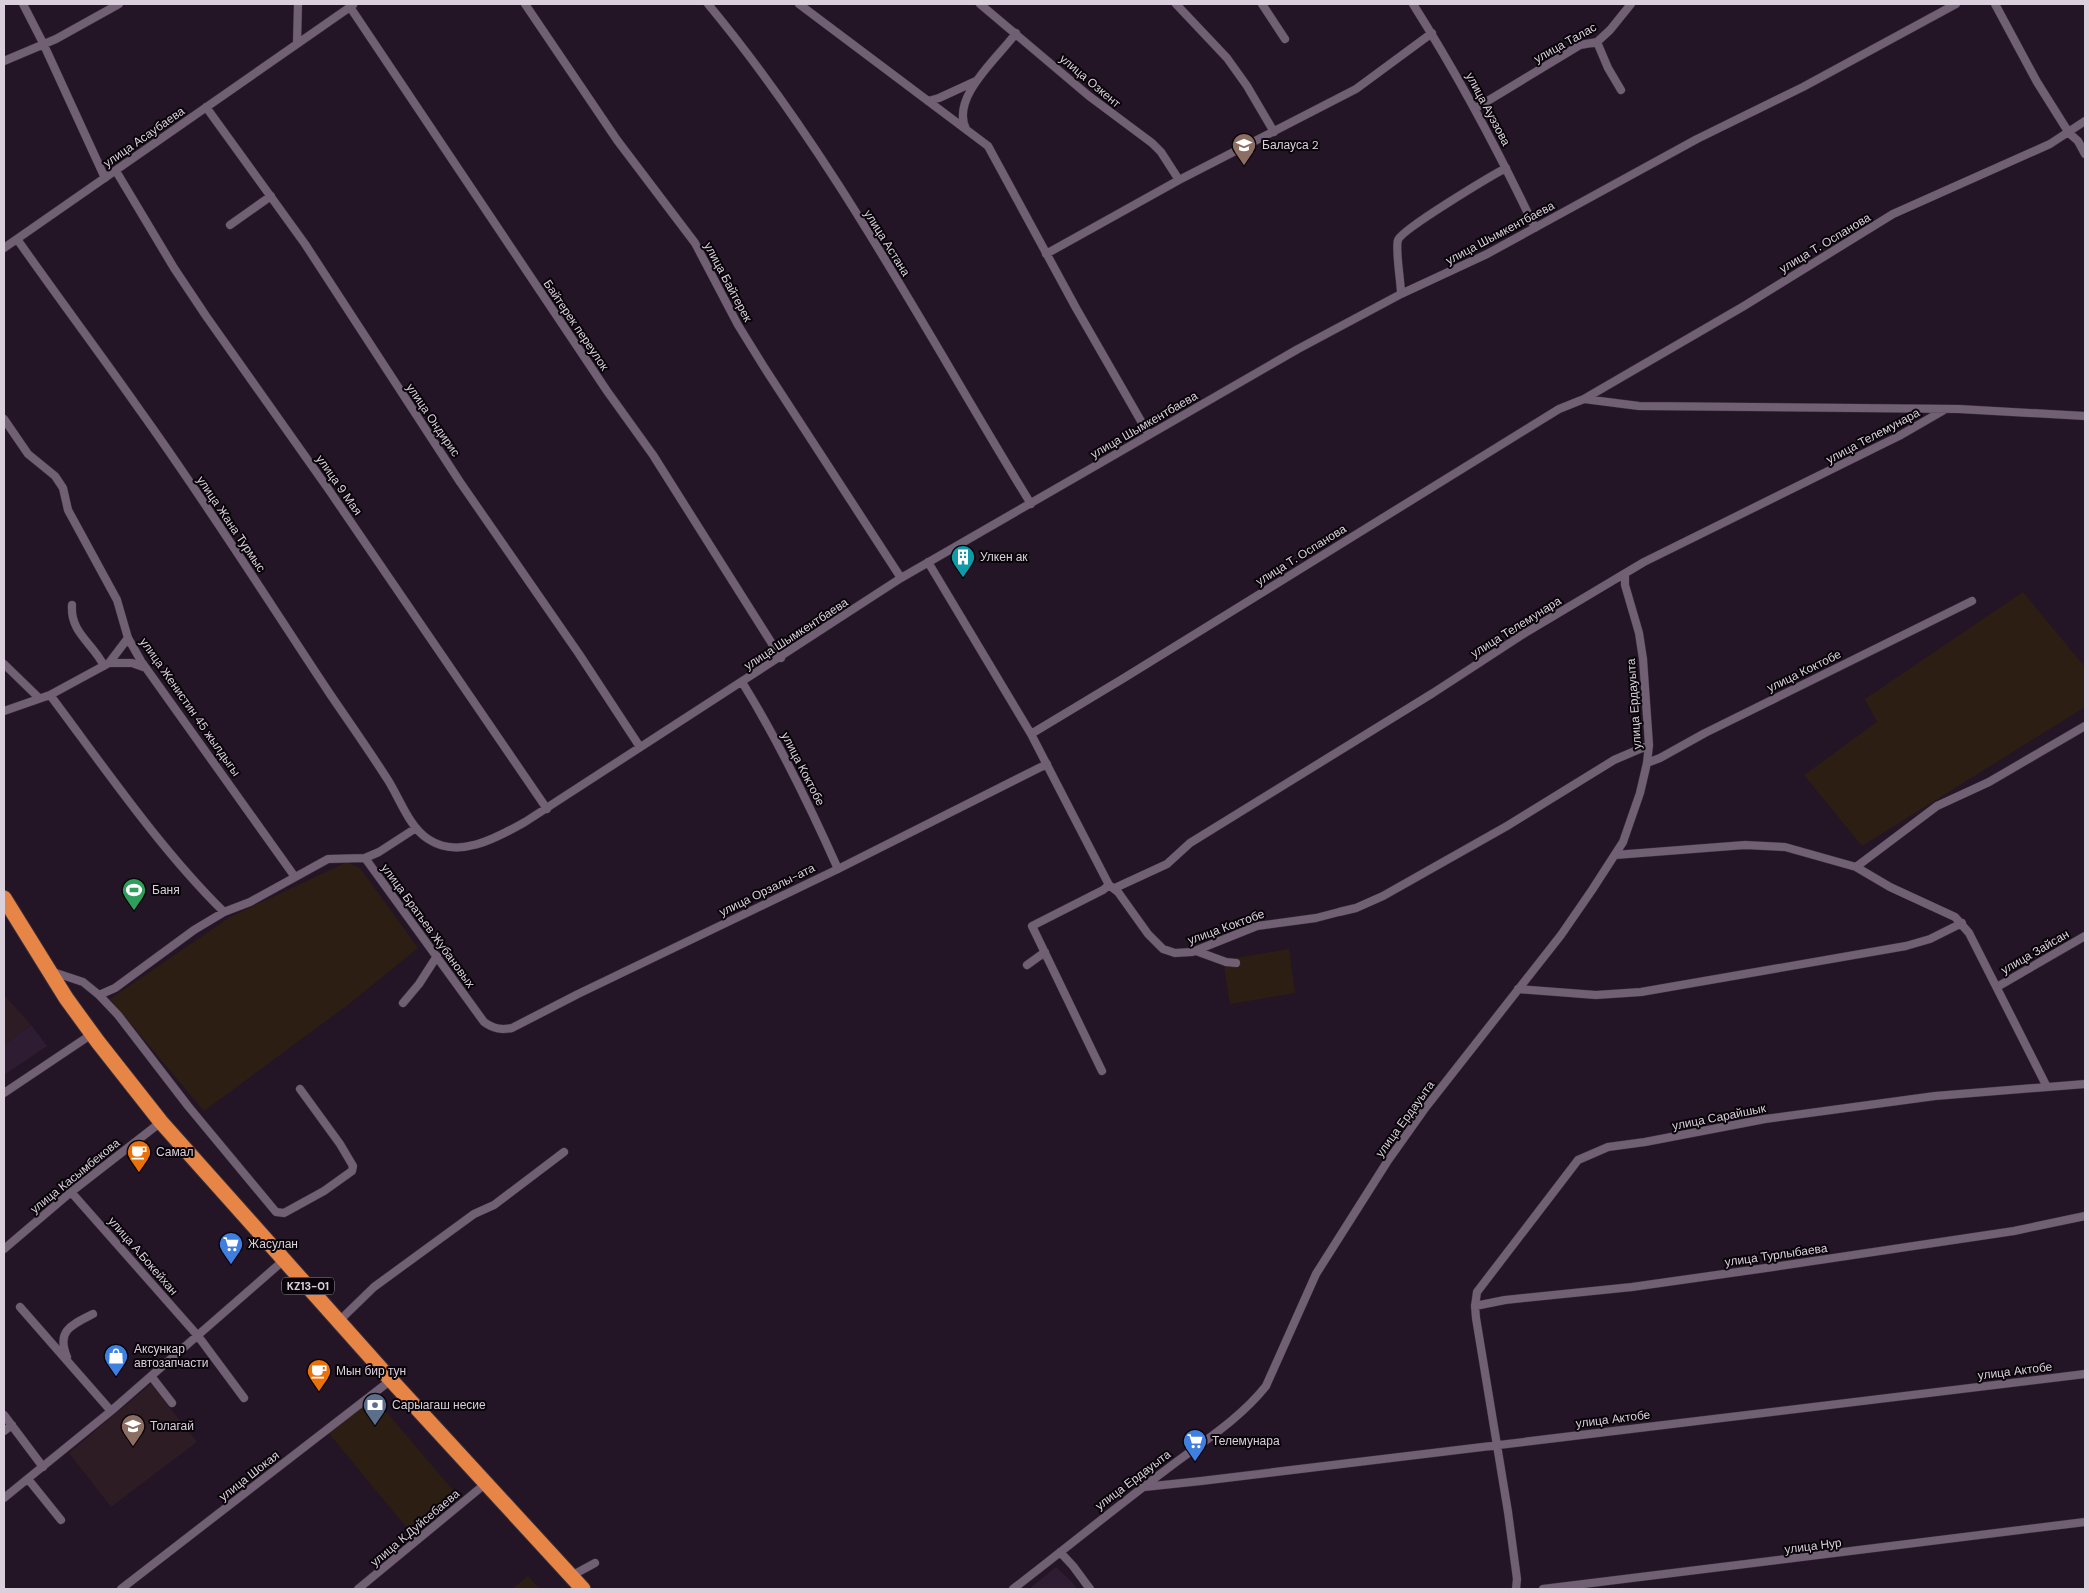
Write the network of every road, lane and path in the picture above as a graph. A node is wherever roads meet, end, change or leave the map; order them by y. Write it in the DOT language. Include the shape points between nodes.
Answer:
graph roads {
  1 [pos="24,4"];
  2 [pos="119,4"];
  3 [pos="298,4"];
  4 [pos="525,4"];
  5 [pos="708,4"];
  6 [pos="799,4"];
  7 [pos="980,4"];
  8 [pos="1176,4"];
  9 [pos="1262,4"];
  10 [pos="1413,4"];
  11 [pos="1631,4"];
  12 [pos="1956,4"];
  13 [pos="1996,4"];
  14 [pos="352,5"];
  15 [pos="1016,33"];
  16 [pos="1432,33"];
  17 [pos="1285,39"];
  18 [pos="1597,42"];
  19 [pos="44,43"];
  20 [pos="297,43"];
  21 [pos="4,62"];
  22 [pos="976,81"];
  23 [pos="1621,90"];
  24 [pos="928,101"];
  25 [pos="206,107"];
  26 [pos="1476,108"];
  27 [pos="2085,121"];
  28 [pos="967,131"];
  29 [pos="1274,132"];
  30 [pos="2069,133"];
  31 [pos="2085,154"];
  32 [pos="1506,168"];
  33 [pos="116,171"];
  34 [pos="105,178"];
  35 [pos="1178,180"];
  36 [pos="271,196"];
  37 [pos="230,226"];
  38 [pos="1535,228"];
  39 [pos="17,239"];
  40 [pos="4,248"];
  41 [pos="1046,254"];
  42 [pos="1401,294"];
  43 [pos="1584,399"];
  44 [pos="1944,410"];
  45 [pos="2085,416"];
  46 [pos="4,419"];
  47 [pos="1149,436"];
  48 [pos="1031,504"];
  49 [pos="928,562"];
  50 [pos="1625,574"];
  51 [pos="901,578"];
  52 [pos="1972,601"];
  53 [pos="72,606"];
  54 [pos="128,638"];
  55 [pos="781,658"];
  56 [pos="4,664"];
  57 [pos="106,665"];
  58 [pos="148,670"];
  59 [pos="742,682"];
  60 [pos="50,694"];
  61 [pos="39,698"];
  62 [pos="4,711"];
  63 [pos="2085,726"];
  64 [pos="1031,734"];
  65 [pos="1649,745"];
  66 [pos="640,747"];
  67 [pos="1647,763"];
  68 [pos="1048,764"];
  69 [pos="547,809"];
  70 [pos="416,828"];
  71 [pos="1615,855"];
  72 [pos="365,858"];
  73 [pos="1856,866"];
  74 [pos="838,869"];
  75 [pos="295,877"];
  76 [pos="1112,887"];
  77 [pos="4,898"];
  78 [pos="224,912"];
  79 [pos="1962,923"];
  80 [pos="2085,936"];
  81 [pos="1196,951"];
  82 [pos="1045,952"];
  83 [pos="437,956"];
  84 [pos="1236,963"];
  85 [pos="1027,965"];
  86 [pos="48,970"];
  87 [pos="1997,987"];
  88 [pos="1518,989"];
  89 [pos="99,995"];
  90 [pos="403,1003"];
  91 [pos="495,1028"];
  92 [pos="92,1034"];
  93 [pos="1102,1071"];
  94 [pos="2085,1084"];
  95 [pos="2047,1087"];
  96 [pos="300,1089"];
  97 [pos="4,1093"];
  98 [pos="161,1122"];
  99 [pos="564,1152"];
  100 [pos="71,1192"];
  101 [pos="2082,1217"];
  102 [pos="4,1249"];
  103 [pos="284,1260"];
  104 [pos="1475,1306"];
  105 [pos="20,1307"];
  106 [pos="93,1314"];
  107 [pos="339,1321"];
  108 [pos="198,1336"];
  109 [pos="72,1366"];
  110 [pos="2085,1374"];
  111 [pos="151,1376"];
  112 [pos="391,1380"];
  113 [pos="244,1398"];
  114 [pos="172,1403"];
  115 [pos="111,1411"];
  116 [pos="4,1415"];
  117 [pos="12,1425"];
  118 [pos="4,1431"];
  119 [pos="1496,1444"];
  120 [pos="43,1467"];
  121 [pos="28,1480"];
  122 [pos="485,1484"];
  123 [pos="1143,1487"];
  124 [pos="4,1498"];
  125 [pos="61,1520"];
  126 [pos="2085,1522"];
  127 [pos="1060,1552"];
  128 [pos="594,1563"];
  129 [pos="575,1585"];
  130 [pos="121,1589"];
  131 [pos="358,1589"];
  132 [pos="1013,1589"];
  133 [pos="1090,1589"];
  134 [pos="1516,1589"];
  135 [pos="1543,1589"];
  1 -- 19 [label="street"];
  2 -- 19 [label="street"];
  3 -- 20 [label="street"];
  4 -- 51 [label="street, улица Байтерек" via="617,140 695,243 738,325"];
  5 -- 48 [label="street, улица Астана" via="792,113"];
  6 -- 24 [label="street"];
  7 -- 15 [label="street, улица Озкент"];
  8 -- 29 [label="street" via="1227,58"];
  9 -- 17 [label="street"];
  10 -- 16 [label="street, улица Ауэзова"];
  11 -- 18 [label="street, улица Талас"];
  12 -- 38 [label="street, улица Шымкентбаева"];
  13 -- 30 [label="street" via="2033,75"];
  14 -- 20 [label="street, улица Асаубаева"];
  14 -- 55 [label="street, Байтерек переулок" via="652,455"];
  15 -- 22 [label="street"];
  15 -- 35 [label="street, улица Озкент" via="1161,152"];
  16 -- 26 [label="street, улица Ауэзова"];
  16 -- 29 [label="street" via="1356,89"];
  18 -- 23 [label="street"];
  18 -- 26 [label="street, улица Талас" via="1580,46"];
  19 -- 21 [label="street"];
  19 -- 34 [label="street"];
  20 -- 25 [label="street, улица Асаубаева"];
  22 -- 24 [label="street"];
  22 -- 28 [label="street" via="962,112"];
  24 -- 28 [label="street"];
  25 -- 33 [label="street, улица Асаубаева"];
  25 -- 36 [label="street, улица Ондирис"];
  26 -- 32 [label="street, улица Ауэзова"];
  27 -- 30 [label="street, улица Т. Оспанова"];
  28 -- 41 [label="street" via="988,146"];
  29 -- 35 [label="street"];
  30 -- 31 [label="street"];
  30 -- 43 [label="street, улица Т. Оспанова" via="1894,214"];
  32 -- 38 [label="street, улица Ауэзова"];
  32 -- 42 [label="street" via="1401,234 1397,245"];
  33 -- 34 [label="street, улица Асаубаева"];
  33 -- 69 [label="street, улица 9 Мая" via="206,316"];
  34 -- 39 [label="street, улица Асаубаева"];
  35 -- 41 [label="street"];
  36 -- 37 [label="street"];
  36 -- 66 [label="street, улица Ондирис"];
  38 -- 42 [label="street, улица Шымкентбаева"];
  39 -- 40 [label="street, улица Асаубаева"];
  39 -- 70 [label="street, улица Жана Турмыс" via="139,408 387,778"];
  41 -- 47 [label="street"];
  42 -- 47 [label="street, улица Шымкентбаева" via="1298,349"];
  43 -- 44 [label="street, улица Т. Оспанова" via="1639,406"];
  43 -- 64 [label="street, улица Т. Оспанова" via="1559,409"];
  44 -- 45 [label="street, улица Т. Оспанова"];
  44 -- 50 [label="street, улица Телемунара" via="1900,436"];
  46 -- 54 [label="street, улица Женистин 45 жылдыгы" via="28,454 55,476 63,488 68,510 120,605"];
  47 -- 48 [label="street, улица Шымкентбаева"];
  48 -- 49 [label="street, улица Шымкентбаева"];
  49 -- 51 [label="street, улица Шымкентбаева"];
  49 -- 64 [label="street, улица Коктобе"];
  50 -- 65 [label="street, улица Ердауыта" via="1643,659"];
  50 -- 76 [label="street, улица Телемунара" via="1190,843 1167,864"];
  51 -- 55 [label="street, улица Шымкентбаева"];
  52 -- 67 [label="street, улица Коктобе"];
  53 -- 57 [label="street" via="72,622"];
  54 -- 57 [label="street"];
  54 -- 58 [label="street, улица Женистин 45 жылдыгы"];
  55 -- 59 [label="street, улица Шымкентбаева"];
  56 -- 61 [label="street"];
  57 -- 58 [label="street" via="132,663"];
  57 -- 60 [label="street"];
  58 -- 75 [label="street, улица Женистин 45 жылдыгы"];
  59 -- 66 [label="street, улица Шымкентбаева"];
  59 -- 74 [label="street, улица Коктобе" via="795,774"];
  60 -- 61 [label="street"];
  60 -- 78 [label="street" via="166,848"];
  61 -- 62 [label="street"];
  63 -- 73 [label="street" via="1989,782 1937,806"];
  64 -- 68 [label="street, улица Коктобе"];
  65 -- 67 [label="street, улица Ердауыта"];
  65 -- 81 [label="street, улица Коктобе" via="1614,760 1507,826 1383,896 1356,908 1323,916 1257,926"];
  66 -- 69 [label="street, улица Шымкентбаева"];
  67 -- 71 [label="street, улица Ердауыта" via="1630,827"];
  68 -- 74 [label="street, улица Орзалы-ата"];
  68 -- 76 [label="street, улица Коктобе"];
  69 -- 70 [label="street, улица Шымкентбаева" via="500,836 464,847 440,845 430,841"];
  70 -- 72 [label="street"];
  71 -- 73 [label="street" via="1746,846 1785,847"];
  71 -- 88 [label="street, улица Ердауыта" via="1566,927"];
  72 -- 75 [label="street, улица Братьев Жубановых" via="328,859"];
  72 -- 83 [label="street, улица Братьев Жубановых"];
  73 -- 79 [label="street"];
  74 -- 91 [label="street, улица Орзалы-ата" via="512,1028"];
  75 -- 78 [label="street, улица Братьев Жубановых" via="250,902"];
  76 -- 81 [label="street, улица Коктобе" via="1163,950 1186,954"];
  76 -- 82 [label="street, улица Телемунара" via="1032,926"];
  77 -- 86 [label="highway, KZ13-01"];
  78 -- 89 [label="street, улица Братьев Жубановых" via="115,988"];
  79 -- 87 [label="street"];
  79 -- 88 [label="street" via="1930,939 1906,946 1641,992 1596,995"];
  80 -- 87 [label="street, улица Зайсан"];
  81 -- 84 [label="street"];
  82 -- 85 [label="street"];
  82 -- 93 [label="street"];
  83 -- 90 [label="street" via="420,984"];
  83 -- 91 [label="street, улица Братьев Жубановых" via="484,1022"];
  86 -- 89 [label="street" via="84,982"];
  86 -- 92 [label="highway, KZ13-01"];
  87 -- 95 [label="street"];
  88 -- 123 [label="street, улица Ердауыта" via="1426,1107 1358,1206 1316,1274 1266,1386 1247,1408"];
  89 -- 96 [label="street" via="279,1213 324,1191 352,1171 353,1166"];
  92 -- 97 [label="street"];
  92 -- 98 [label="highway, KZ13-01"];
  94 -- 95 [label="street, улица Сарайшык"];
  95 -- 104 [label="street, улица Сарайшык" via="1935,1096 1765,1119 1592,1152 1578,1160 1512,1244 1477,1292"];
  98 -- 100 [label="street, улица Касымбекова"];
  98 -- 103 [label="highway, KZ13-01"];
  99 -- 107 [label="street" via="494,1205 474,1214 374,1287"];
  100 -- 102 [label="street, улица Касымбекова"];
  100 -- 108 [label="street, улица А.Бокейхан"];
  101 -- 104 [label="street, улица Турлыбаева" via="2014,1231 1773,1267"];
  103 -- 107 [label="highway, KZ13-01"];
  103 -- 108 [label="street"];
  104 -- 119 [label="street"];
  105 -- 109 [label="street"];
  106 -- 109 [label="street" via="76,1322 63,1336 62,1345"];
  107 -- 112 [label="highway, KZ13-01"];
  108 -- 111 [label="street"];
  108 -- 113 [label="street, улица А.Бокейхан"];
  109 -- 115 [label="street"];
  110 -- 119 [label="street, улица Актобе"];
  111 -- 114 [label="street"];
  111 -- 115 [label="street"];
  112 -- 122 [label="highway, KZ13-01"];
  112 -- 130 [label="street, улица Шокая"];
  115 -- 120 [label="street"];
  116 -- 117 [label="street"];
  117 -- 118 [label="street"];
  117 -- 120 [label="street"];
  119 -- 123 [label="street, улица Актобе"];
  119 -- 134 [label="street" via="1508,1512"];
  120 -- 121 [label="street"];
  121 -- 124 [label="street"];
  121 -- 125 [label="street"];
  122 -- 129 [label="highway, KZ13-01"];
  122 -- 131 [label="street, улица К.Дуйсебаева"];
  123 -- 127 [label="street, улица Ердауыта"];
  126 -- 135 [label="street, улица Нур"];
  127 -- 132 [label="street, улица Ердауыта"];
  127 -- 133 [label="street"];
  128 -- 129 [label="street"];
}
